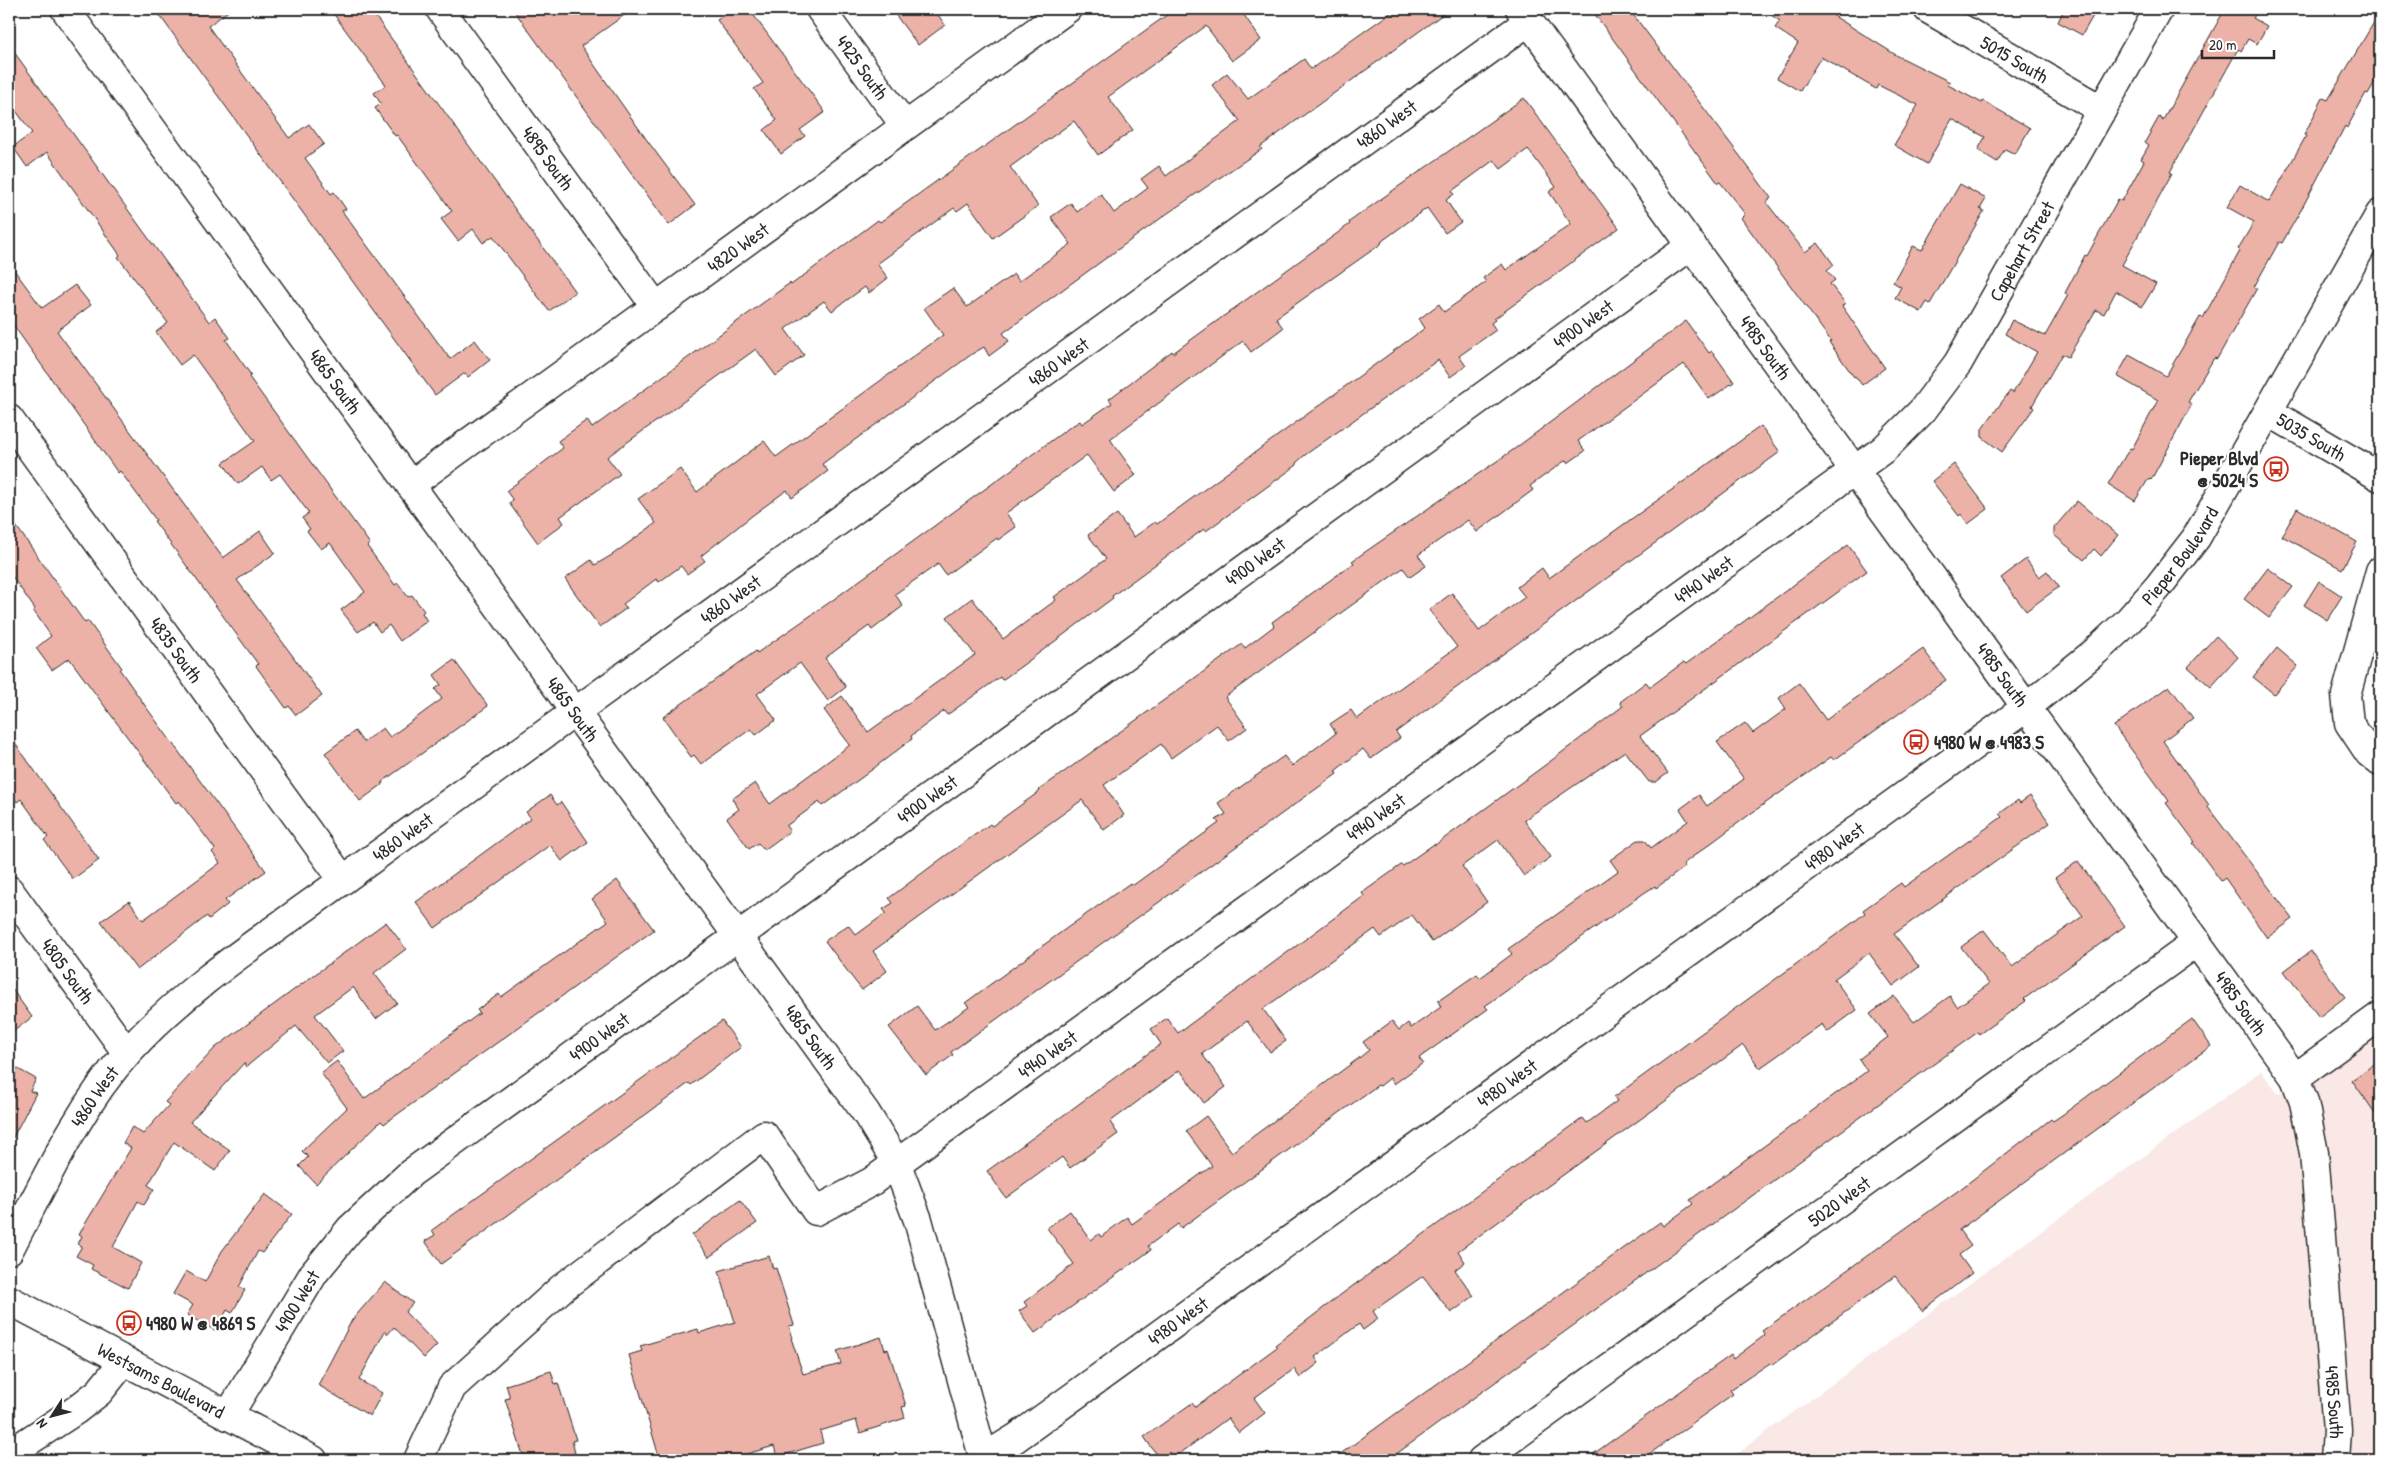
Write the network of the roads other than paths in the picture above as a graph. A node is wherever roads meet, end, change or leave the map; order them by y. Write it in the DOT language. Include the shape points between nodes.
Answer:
graph roads {
  1 [pos="65,9"];
  2 [pos="440,9"];
  3 [pos="820,9"];
  4 [pos="1067,9"];
  5 [pos="1928,9"];
  6 [pos="2159,9"];
  7 [pos="1524,15"];
  8 [pos="2102,110"];
  9 [pos="905,126"];
  10 [pos="2380,214"];
  11 [pos="1692,244"];
  12 [pos="656,307"];
  13 [pos="2268,412"];
  14 [pos="9,419"];
  15 [pos="1853,470"];
  16 [pos="2380,476"];
  17 [pos="410,485"];
  18 [pos="2380,571"];
  19 [pos="2028,707"];
  20 [pos="575,712"];
  21 [pos="2380,762"];
  22 [pos="343,880"];
  23 [pos="9,890"];
  24 [pos="738,936"];
  25 [pos="2197,942"];
  26 [pos="2380,1016"];
  27 [pos="127,1053"];
  28 [pos="2295,1078"];
  29 [pos="896,1162"];
  30 [pos="9,1250"];
  31 [pos="9,1300"];
  32 [pos="124,1361"];
  33 [pos="228,1416"];
  34 [pos="9,1454"];
  35 [pos="314,1460"];
  36 [pos="418,1460"];
  37 [pos="983,1460"];
  38 [pos="1482,1460"];
  39 [pos="2336,1460"];
  1 -- 17 [label="street, 4865 South"];
  2 -- 12 [label="street, 4895 South"];
  3 -- 9 [label="street, 4925 South"];
  4 -- 9 [label="street, 4820 West"];
  5 -- 8 [label="street, 5015 South"];
  6 -- 8 [label="street, Capehart Street"];
  7 -- 11 [label="street, 4985 South"];
  7 -- 20 [label="street, 4860 West"];
  8 -- 15 [label="street, Capehart Street" via="1958,363 1922,411 1884,449"];
  9 -- 12 [label="street, 4820 West"];
  10 -- 13 [label="street, Pieper Boulevard"];
  11 -- 15 [label="street, 4985 South"];
  11 -- 24 [label="street, 4900 West"];
  12 -- 17 [label="street, 4820 West"];
  13 -- 16 [label="street, 5035 South"];
  13 -- 19 [label="street, Pieper Boulevard" via="2196,538 2158,587 2096,651"];
  14 -- 22 [label="street, 4835 South"];
  15 -- 19 [label="street, 4985 South"];
  15 -- 29 [label="street, 4940 West"];
  17 -- 20 [label="street, 4865 South"];
  18 -- 21 [label="street" via="2346,695 2349,723 2369,753"];
  19 -- 25 [label="street, 4985 South"];
  19 -- 37 [label="street, 4980 West"];
  20 -- 22 [label="street, 4860 West"];
  20 -- 24 [label="street, 4865 South"];
  22 -- 27 [label="street, 4860 West" via="171,1008"];
  23 -- 27 [label="street, 4805 South"];
  24 -- 29 [label="street, 4865 South" via="866,1113"];
  24 -- 33 [label="street, 4900 West" via="412,1172 378,1201 314,1273"];
  25 -- 28 [label="street, 4985 South"];
  25 -- 38 [label="street, 5020 West"];
  26 -- 28 [label="street"];
  27 -- 30 [label="street, 4860 West" via="85,1110"];
  28 -- 39 [label="street, 4985 South" via="2304,1102 2314,1153 2337,1430"];
  29 -- 36 [label="street, 4940 West" via="871,1182 816,1211 764,1135 562,1288 452,1387"];
  29 -- 37 [label="street, 4865 South" via="918,1220"];
  31 -- 32 [label="street, Westsams Boulevard"];
  32 -- 33 [label="street, Westsams Boulevard"];
  32 -- 34 [label="street" via="99,1392"];
  33 -- 35 [label="street, Westsams Boulevard"];
}
